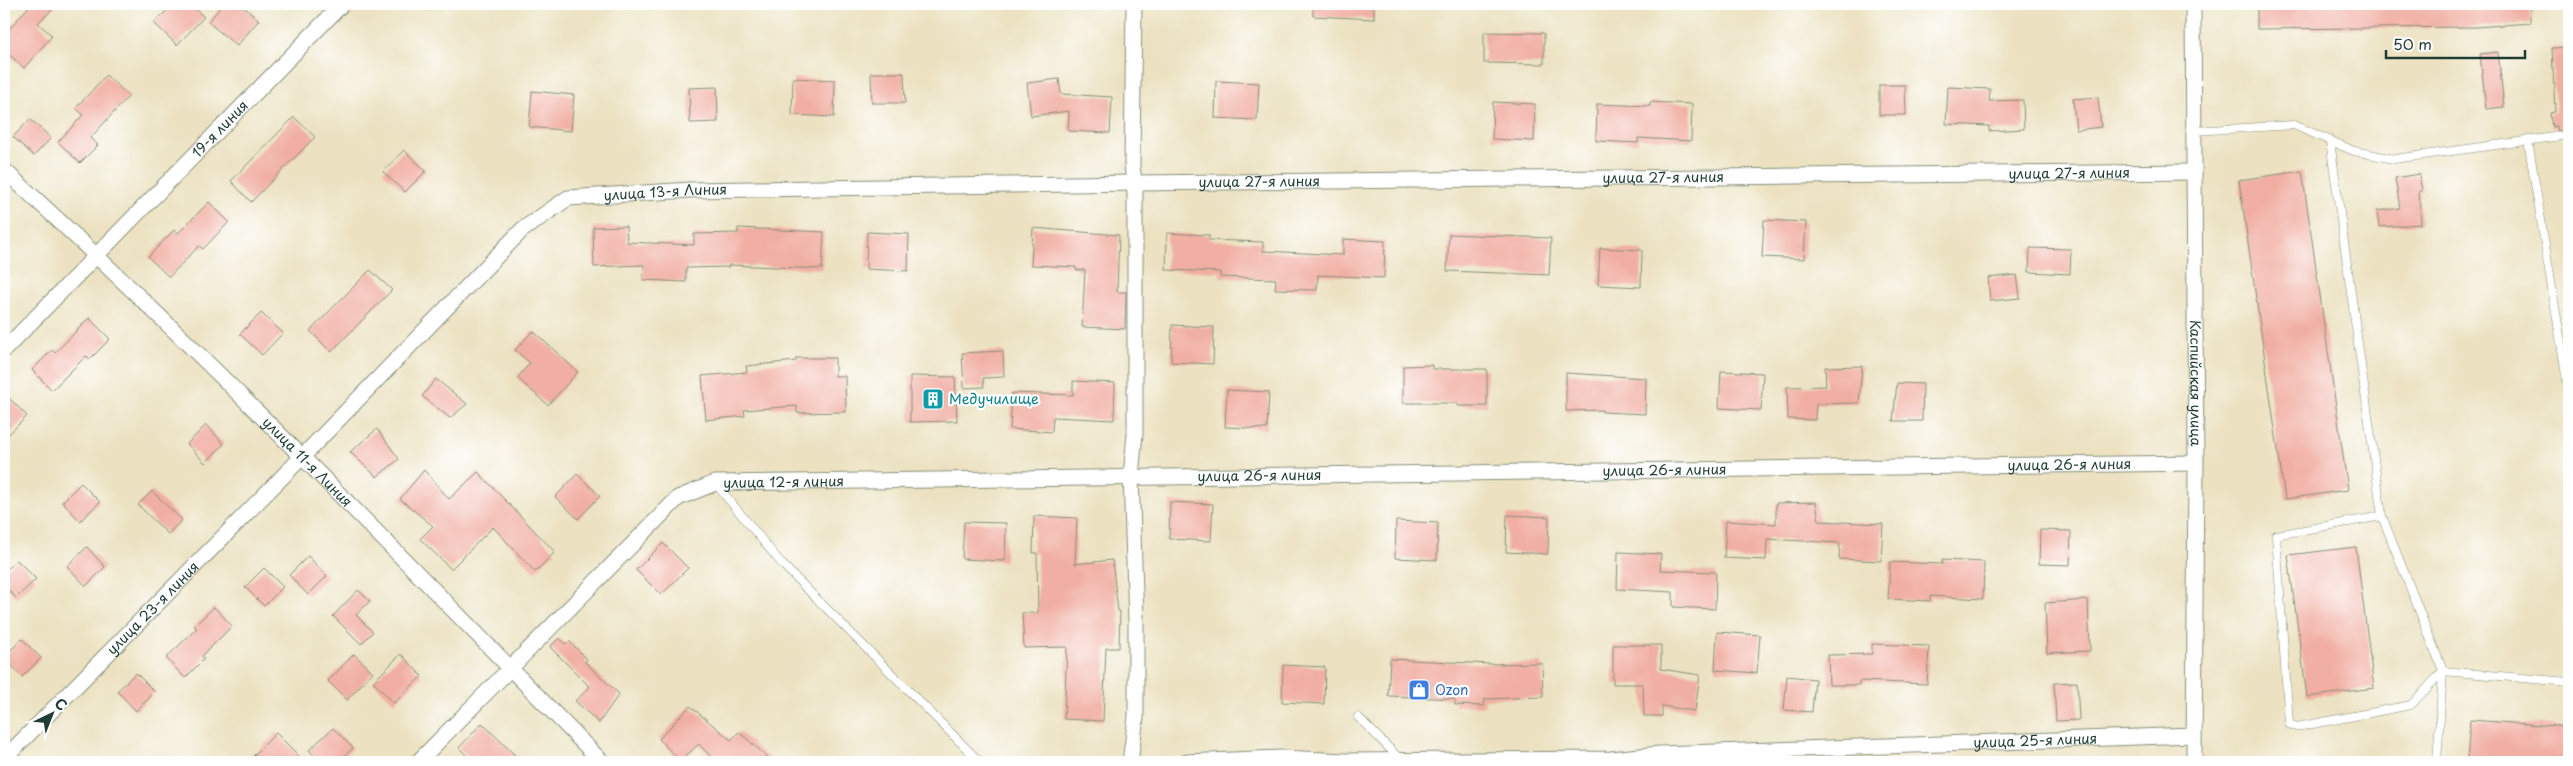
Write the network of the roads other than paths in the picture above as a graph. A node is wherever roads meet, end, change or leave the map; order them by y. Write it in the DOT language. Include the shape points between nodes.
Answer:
graph roads {
  1 [pos="342,4"];
  2 [pos="1134,4"];
  3 [pos="2193,4"];
  4 [pos="2193,131"];
  5 [pos="2569,135"];
  6 [pos="2528,140"];
  7 [pos="2330,141"];
  8 [pos="4,170"];
  9 [pos="2193,172"];
  10 [pos="1134,183"];
  11 [pos="98,256"];
  12 [pos="4,350"];
  13 [pos="2569,393"];
  14 [pos="302,457"];
  15 [pos="2196,463"];
  16 [pos="1131,476"];
  17 [pos="715,483"];
  18 [pos="2382,516"];
  19 [pos="510,668"];
  20 [pos="2443,671"];
  21 [pos="2569,682"];
  22 [pos="1358,717"];
  23 [pos="2193,735"];
  24 [pos="4,759"];
  25 [pos="1400,759"];
  26 [pos="1588,761"];
  27 [pos="418,762"];
  28 [pos="602,762"];
  29 [pos="980,762"];
  30 [pos="1130,762"];
  31 [pos="1187,762"];
  32 [pos="2194,762"];
  33 [pos="2437,762"];
  1 -- 11 [label="street, 19-я линия"];
  2 -- 10 [label="street"];
  3 -- 4 [label="street, Каспийская улица"];
  4 -- 7 [label="lane" via="2294,125"];
  4 -- 9 [label="street, Каспийская улица"];
  5 -- 6 [label="lane"];
  6 -- 7 [label="lane" via="2394,159 2354,151"];
  6 -- 13 [label="lane"];
  7 -- 18 [label="lane"];
  8 -- 11 [label="street, улица 11-я Линия"];
  9 -- 10 [label="street, улица 27-я линия"];
  9 -- 15 [label="street, Каспийская улица"];
  10 -- 14 [label="street, улица 13-я Линия" via="690,190 568,198 522,230"];
  10 -- 16 [label="street" via="1135,434"];
  11 -- 12 [label="street, 19-я линия"];
  11 -- 14 [label="street, улица 11-я Линия"];
  14 -- 19 [label="street, улица 11-я Линия"];
  14 -- 24 [label="street, улица 23-я линия"];
  15 -- 16 [label="street, улица 26-я линия"];
  15 -- 23 [label="street, Каспийская улица"];
  16 -- 17 [label="street, улица 12-я линия"];
  16 -- 30 [label="street" via="1136,717"];
  17 -- 19 [label="street, улица 12-я линия" via="678,498"];
  17 -- 29 [label="lane" via="782,564"];
  18 -- 20 [label="lane"];
  18 -- 20 [label="lane" via="2276,535 2289,724 2297,727 2411,705"];
  19 -- 27 [label="street, улица 12-я линия"];
  19 -- 28 [label="street, улица 11-я Линия"];
  20 -- 21 [label="lane"];
  20 -- 33 [label="lane"];
  22 -- 25 [label="lane"];
  23 -- 26 [label="street, улица 25-я линия"];
  23 -- 32 [label="street, Каспийская улица"];
  25 -- 26 [label="street, улица 25-я линия"];
  25 -- 31 [label="street, улица 25-я линия" via="1281,758"];
}
